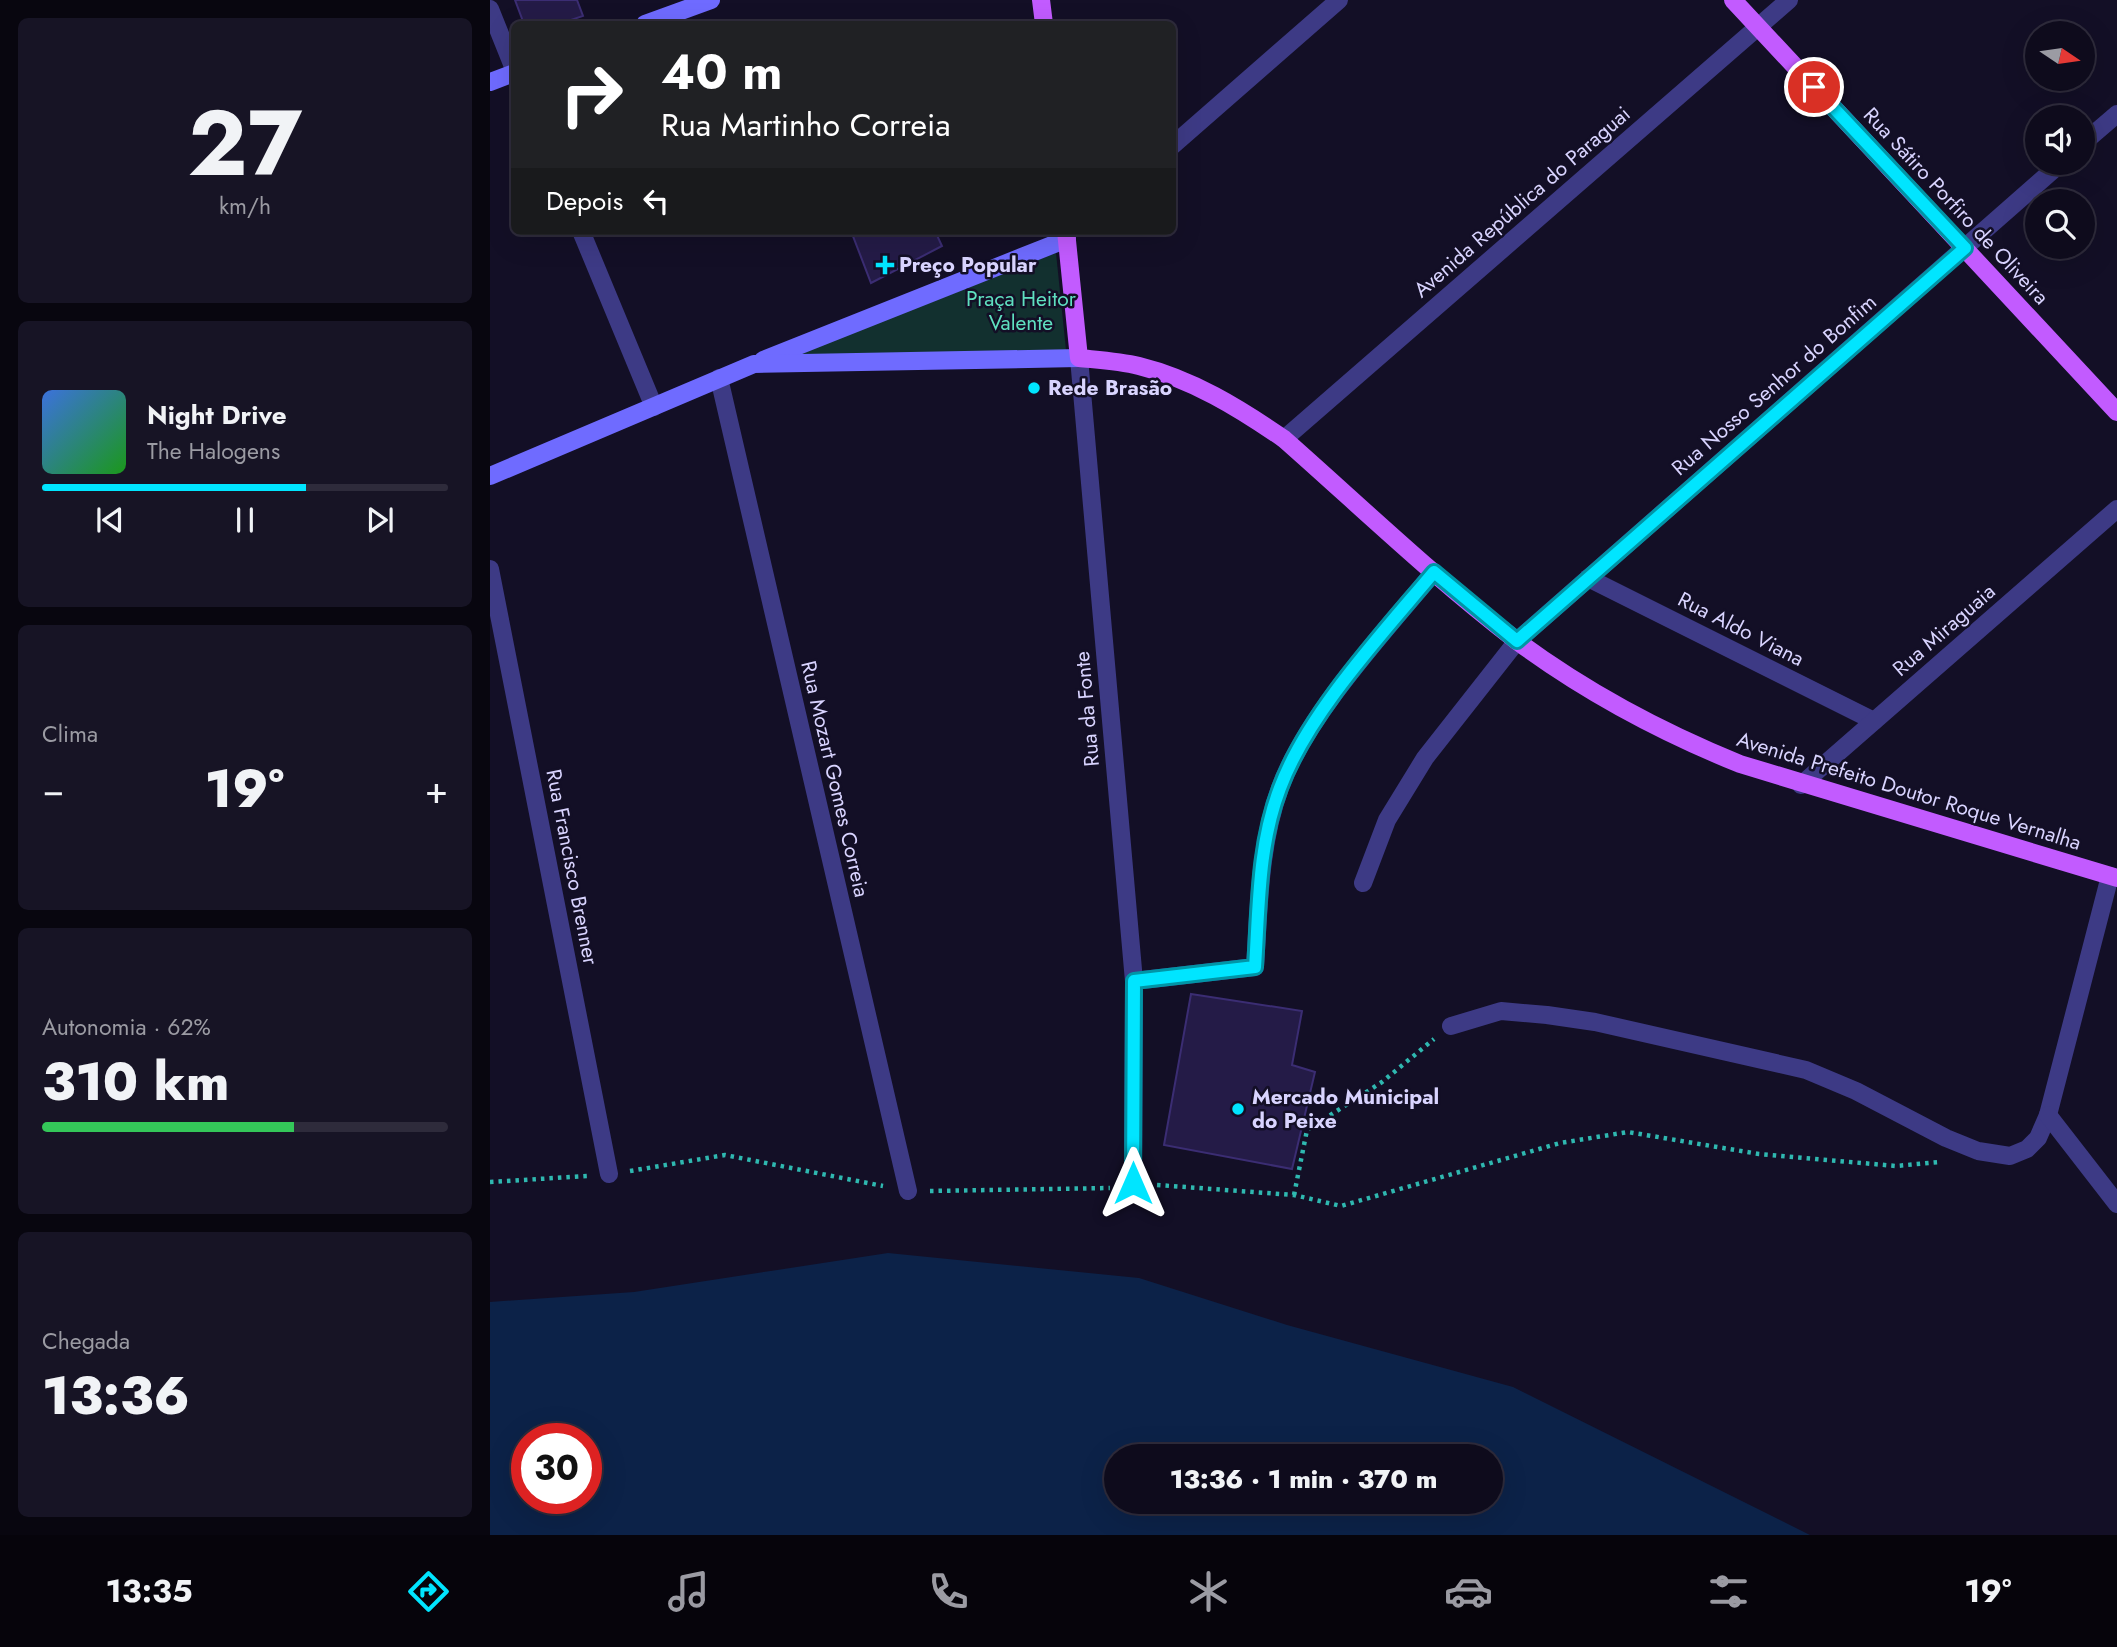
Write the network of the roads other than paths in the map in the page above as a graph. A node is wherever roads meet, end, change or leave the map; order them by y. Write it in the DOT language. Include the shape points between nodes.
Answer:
graph roads {
  1 [pos="711,0"];
  2 [pos="1041,0"];
  3 [pos="1339,0"];
  4 [pos="1733,0"];
  5 [pos="1789,0"];
  6 [pos="490,9"];
  7 [pos="653,21"];
  8 [pos="1044,21"];
  9 [pos="1758,27"];
  10 [pos="511,63"];
  11 [pos="511,72"];
  12 [pos="490,82"];
  13 [pos="2117,114"];
  14 [pos="2095,133"];
  15 [pos="1176,143"];
  16 [pos="2047,175"];
  17 [pos="583,235"];
  18 [pos="1067,235"];
  19 [pos="1069,235"];
  20 [pos="1965,248"];
  21 [pos="1079,358"];
  22 [pos="754,364"];
  23 [pos="719,378"];
  24 [pos="653,407"];
  25 [pos="2117,412"];
  26 [pos="1284,439"];
  27 [pos="490,476"];
  28 [pos="2117,509"];
  29 [pos="490,569"];
  30 [pos="1434,572"];
  31 [pos="1588,578"];
  32 [pos="1517,641"];
  33 [pos="1874,721"];
  34 [pos="1801,785"];
  35 [pos="2113,877"];
  36 [pos="1363,883"];
  37 [pos="1134,981"];
  38 [pos="1451,1026"];
  39 [pos="2048,1115"];
  40 [pos="609,1174"];
  41 [pos="1133,1183"];
  42 [pos="908,1191"];
  43 [pos="2117,1204"];
  1 -- 7 [label="street"];
  2 -- 8 [label="main road"];
  3 -- 15 [label="street"];
  4 -- 9 [label="main road, Rua Sátiro Porfiro de Oliveira"];
  5 -- 9 [label="street, Avenida República do Paraguai"];
  6 -- 10 [label="street"];
  9 -- 20 [label="main road, Rua Sátiro Porfiro de Oliveira"];
  9 -- 26 [label="street, Avenida República do Paraguai"];
  11 -- 12 [label="street"];
  13 -- 14 [label="street"];
  16 -- 20 [label="street, Rua Nosso Senhor do Bonfim"];
  17 -- 24 [label="street"];
  18 -- 22 [label="street"];
  19 -- 21 [label="main road, Rua da Fonte"];
  20 -- 25 [label="main road, Rua Sátiro Porfiro de Oliveira"];
  20 -- 31 [label="street, Rua Nosso Senhor do Bonfim"];
  21 -- 22 [label="street, Avenida Prefeito Doutor Roque Vernalha"];
  21 -- 26 [label="main road, Avenida Prefeito Doutor Roque Vernalha" via="1136,365 1174,376 1248,414"];
  21 -- 37 [label="street, Rua da Fonte"];
  22 -- 23 [label="street, Avenida Prefeito Doutor Roque Vernalha"];
  23 -- 24 [label="street, Avenida Prefeito Doutor Roque Vernalha"];
  23 -- 42 [label="street, Rua Mozart Gomes Correia"];
  24 -- 27 [label="street, Avenida Prefeito Doutor Roque Vernalha"];
  26 -- 30 [label="main road, Avenida Prefeito Doutor Roque Vernalha"];
  28 -- 33 [label="street, Rua Miraguaia"];
  29 -- 40 [label="street, Rua Francisco Brenner"];
  30 -- 32 [label="main road, Avenida Prefeito Doutor Roque Vernalha"];
  30 -- 37 [label="street" via="1346,680 1290,763 1269,824 1262,864 1255,967"];
  31 -- 32 [label="street, Rua Nosso Senhor do Bonfim"];
  31 -- 33 [label="street, Rua Aldo Viana"];
  32 -- 34 [label="main road, Avenida Prefeito Doutor Roque Vernalha" via="1643,720 1729,760"];
  32 -- 36 [label="street, Rua Nosso Senhor do Bonfim" via="1425,758 1387,820"];
  33 -- 34 [label="street, Rua Miraguaia"];
  34 -- 35 [label="main road, Avenida Prefeito Doutor Roque Vernalha"];
  35 -- 39 [label="street"];
  37 -- 41 [label="street, Rua da Fonte"];
  38 -- 39 [label="street" via="1501,1011 1547,1014 1779,1064 1827,1078 1978,1151 2010,1156 2038,1138"];
  39 -- 43 [label="street"];
}
